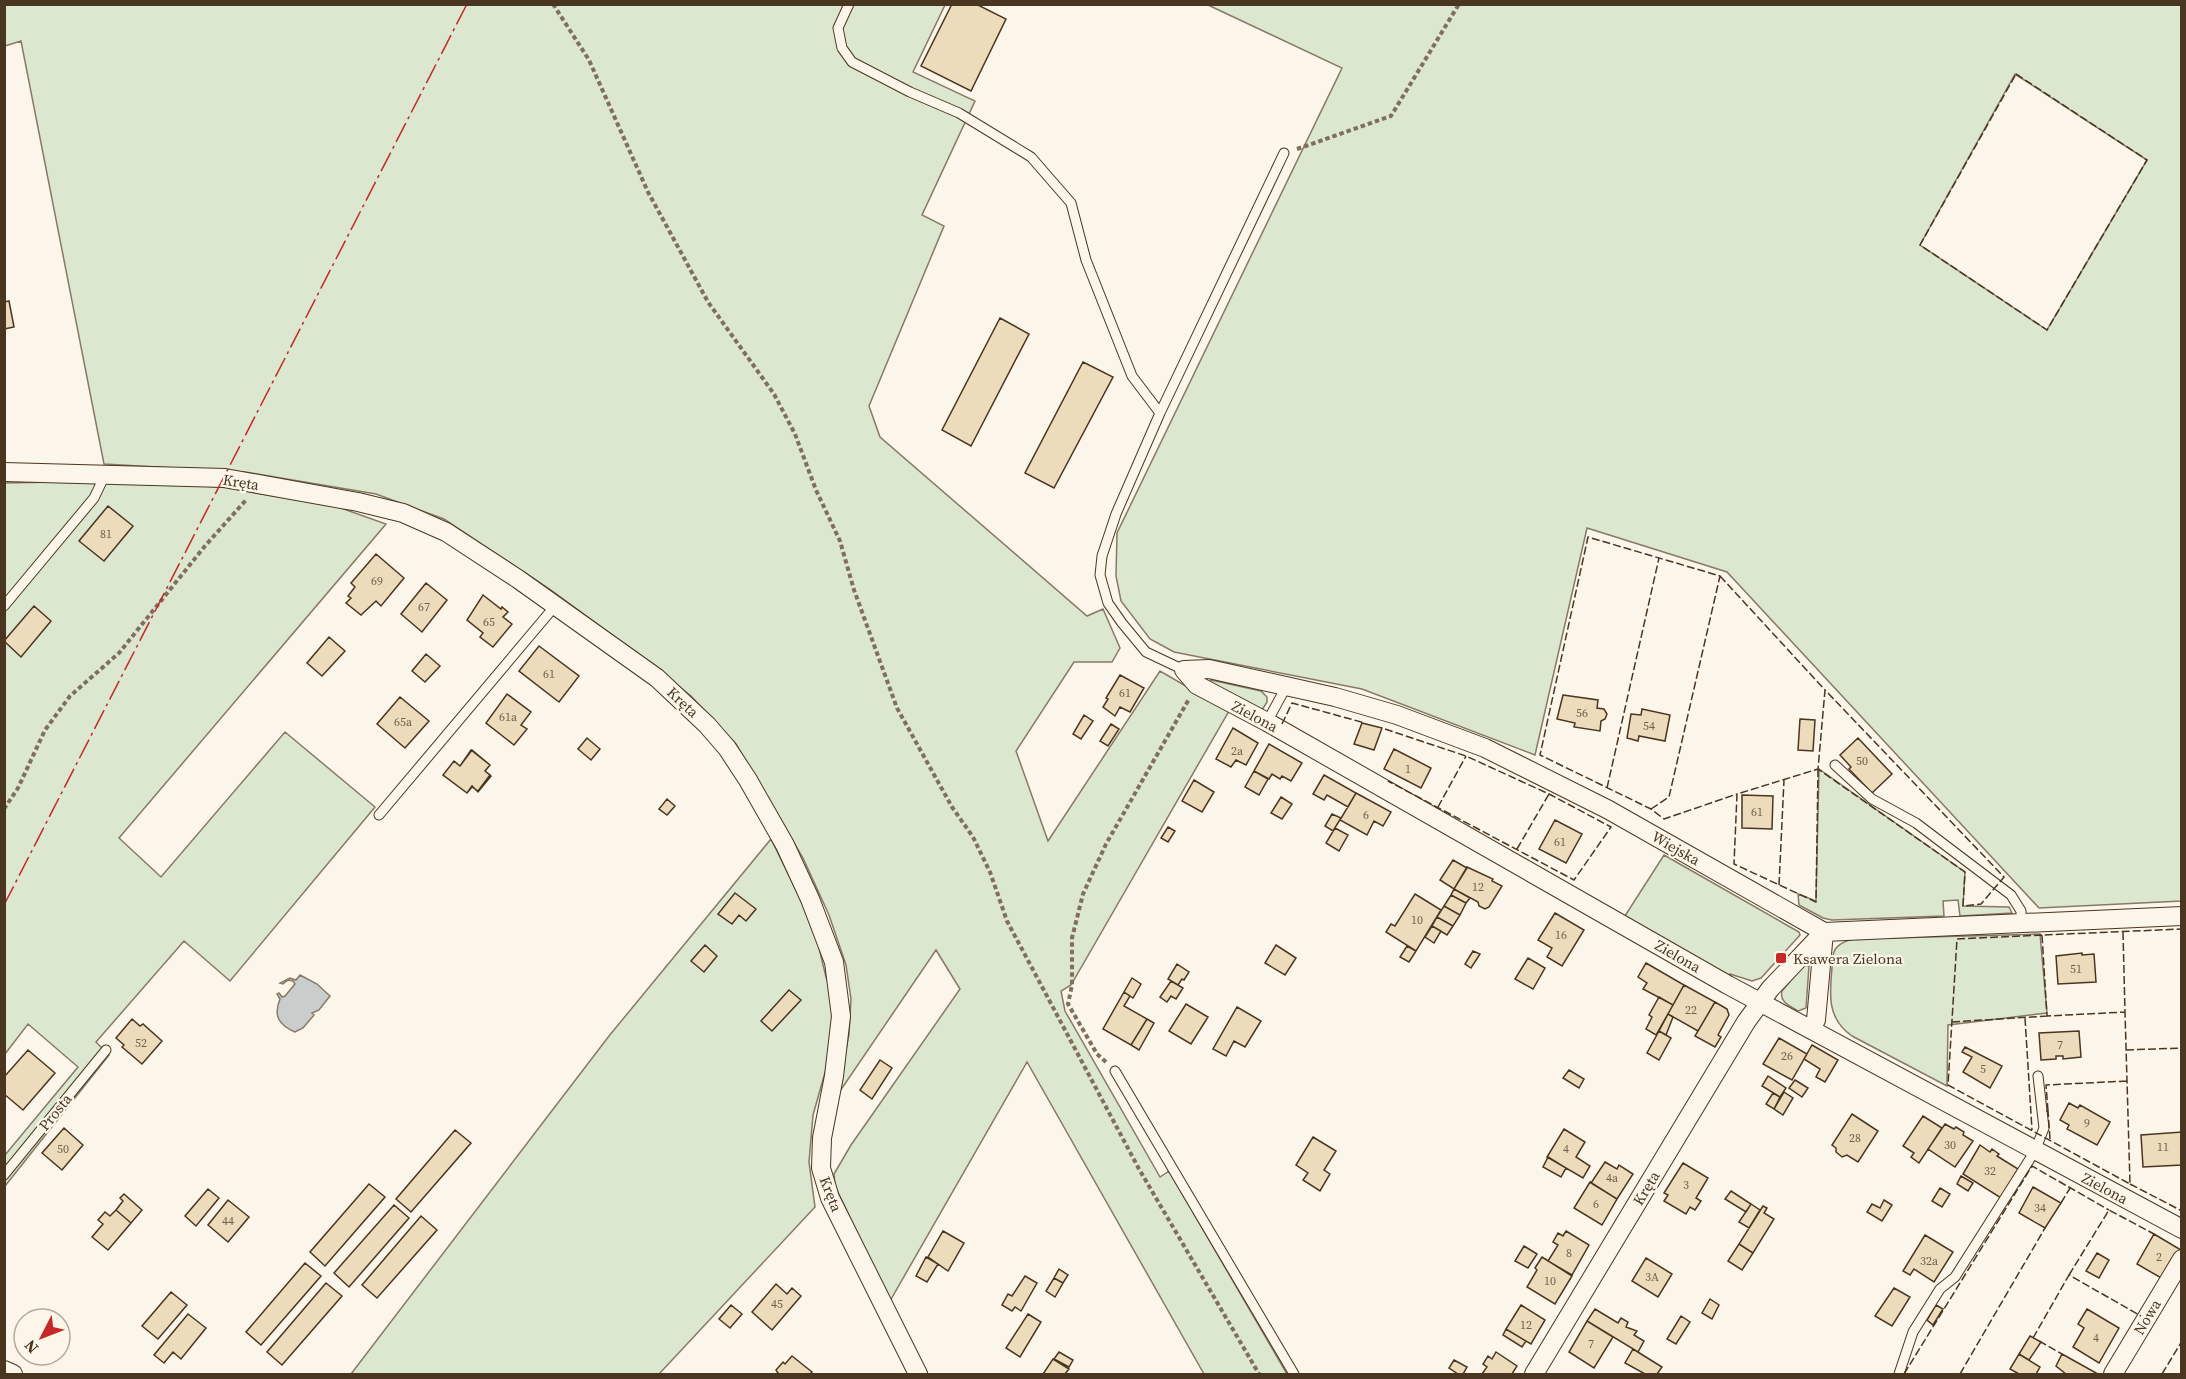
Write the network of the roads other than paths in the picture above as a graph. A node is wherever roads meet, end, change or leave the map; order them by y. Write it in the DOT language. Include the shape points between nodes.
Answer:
graph roads {
  1 [pos="849,4"];
  2 [pos="1284,153"];
  3 [pos="1160,413"];
  4 [pos="4,472"];
  5 [pos="105,475"];
  6 [pos="4,606"];
  7 [pos="555,606"];
  8 [pos="1184,670"];
  9 [pos="1286,687"];
  10 [pos="1267,722"];
  11 [pos="1835,765"];
  12 [pos="379,815"];
  13 [pos="2181,916"];
  14 [pos="2021,924"];
  15 [pos="1824,932"];
  16 [pos="1760,1002"];
  17 [pos="1810,1029"];
  18 [pos="106,1050"];
  19 [pos="1115,1071"];
  20 [pos="2038,1076"];
  21 [pos="2034,1151"];
  22 [pos="4,1175"];
  23 [pos="2181,1229"];
  24 [pos="2181,1259"];
  25 [pos="4,1370"];
  26 [pos="13,1374"];
  27 [pos="918,1374"];
  28 [pos="1294,1374"];
  29 [pos="1534,1374"];
  30 [pos="1899,1374"];
  31 [pos="2113,1374"];
  1 -- 3 [label="lane" via="838,28 842,48 852,62 959,113 1031,157 1071,203 1086,260 1132,376"];
  2 -- 3 [label="lane"];
  3 -- 8 [label="lane" via="1116,514 1100,575 1108,603 1146,652"];
  4 -- 5 [label="street, Kręta"];
  5 -- 6 [label="lane" via="94,498"];
  5 -- 7 [label="street, Kręta" via="225,478 403,513 446,532"];
  7 -- 12 [label="lane"];
  7 -- 27 [label="street, Kręta" via="657,678 721,740 748,780 810,899 834,962 841,1016 821,1168 830,1198"];
  8 -- 9 [label="street, Wiejska" via="1209,669"];
  8 -- 10 [label="street, Zielona" via="1197,685"];
  9 -- 10 [label="lane"];
  9 -- 15 [label="street, Wiejska" via="1397,715 1485,748 1607,809"];
  10 -- 16 [label="street, Zielona"];
  11 -- 14 [label="lane" via="1872,799 1916,823 2011,895 2021,911"];
  13 -- 14 [label="street"];
  14 -- 15 [label="street"];
  15 -- 16 [label="street, Kręta"];
  15 -- 17 [label="street" via="1816,1020"];
  16 -- 17 [label="street, Zielona"];
  16 -- 29 [label="street, Kręta"];
  17 -- 21 [label="street, Zielona"];
  18 -- 22 [label="lane, Prosta"];
  19 -- 28 [label="lane"];
  20 -- 21 [label="lane" via="2044,1128"];
  21 -- 23 [label="street, Zielona"];
  21 -- 30 [label="lane" via="1955,1277 1940,1289 1913,1332"];
  24 -- 31 [label="street, Nowa"];
  25 -- 26 [label="street"];
}
